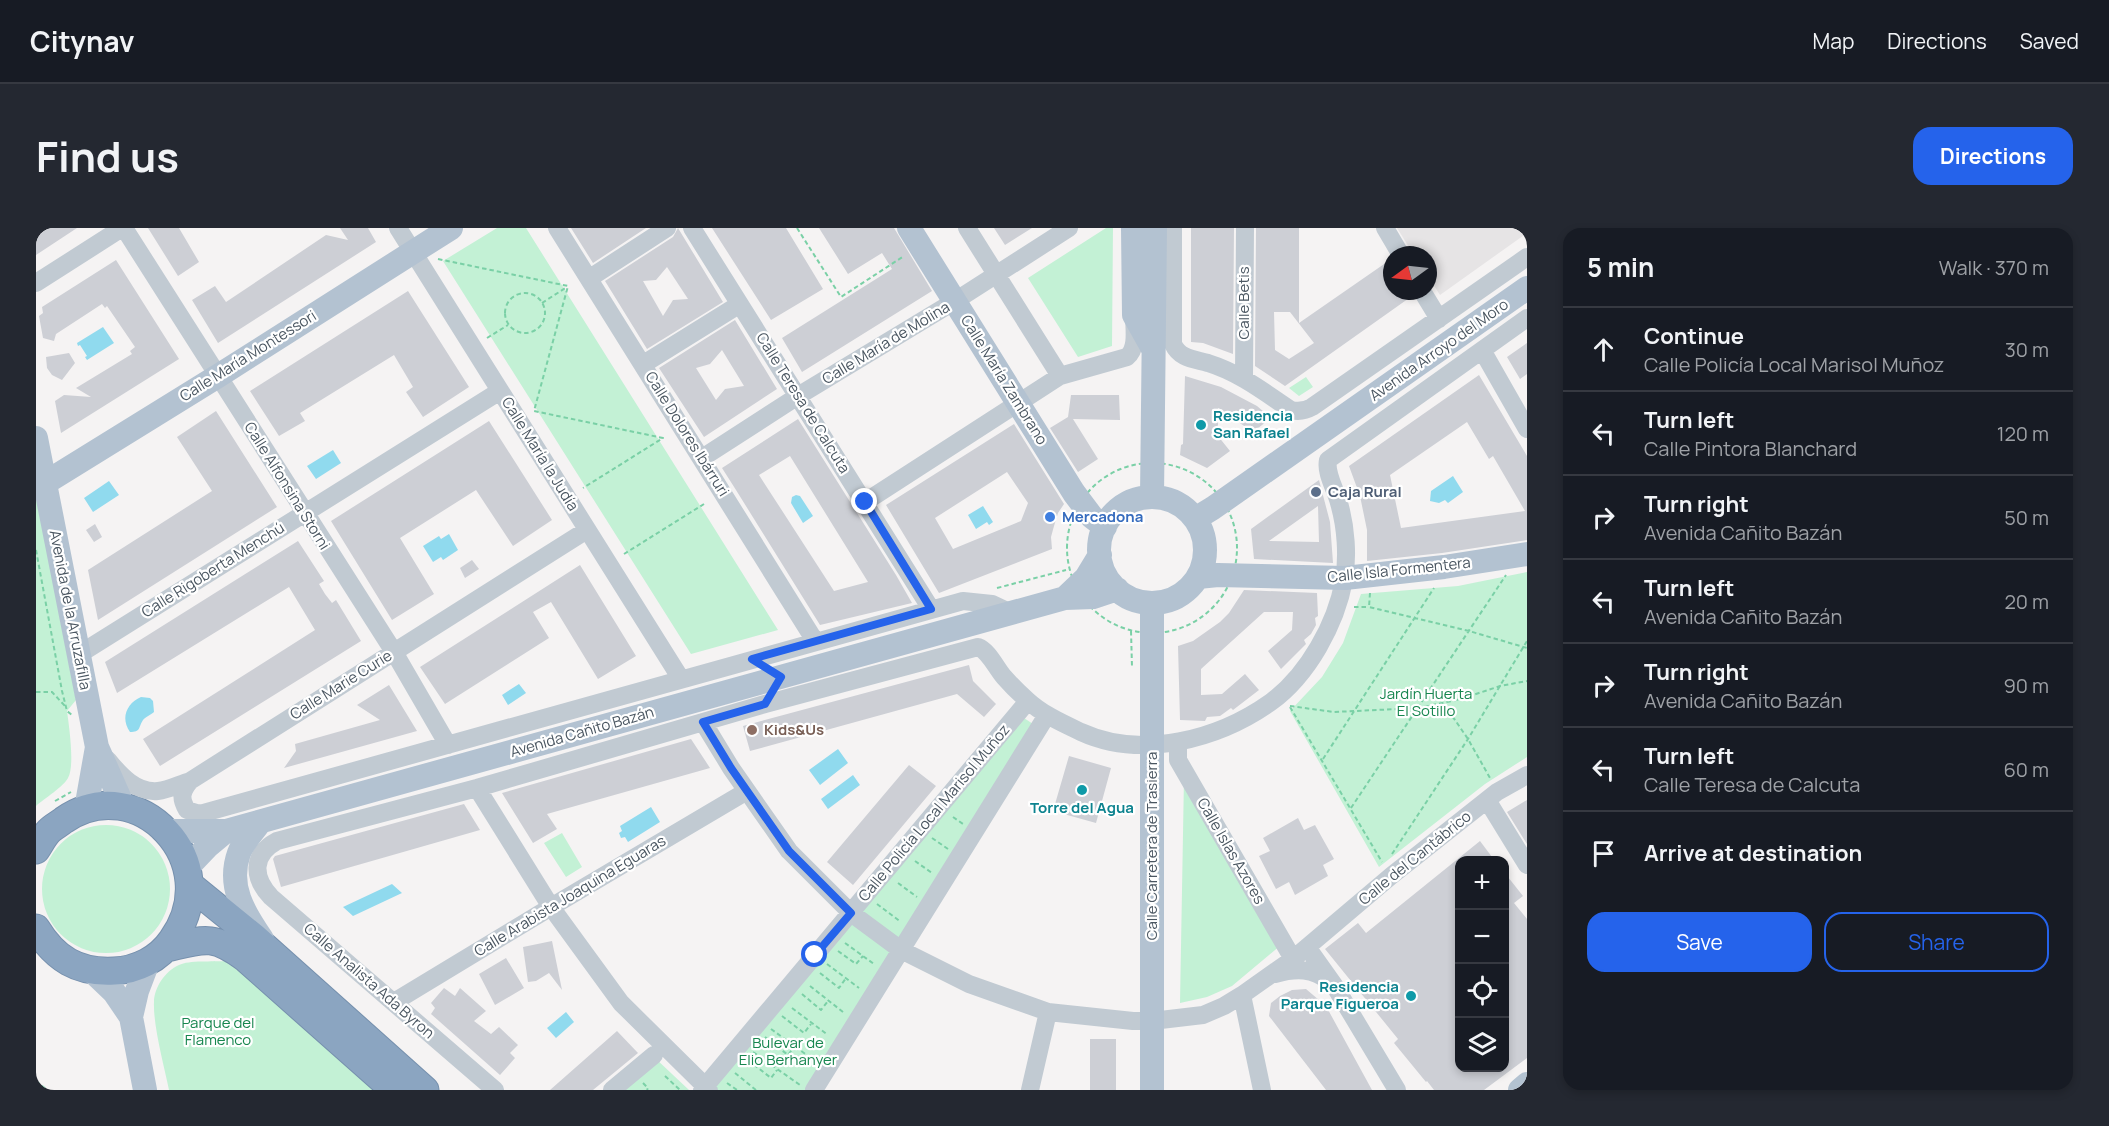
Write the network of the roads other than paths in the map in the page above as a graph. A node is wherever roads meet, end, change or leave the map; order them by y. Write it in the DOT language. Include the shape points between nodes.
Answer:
graph roads {
  1 [pos="123,228"];
  2 [pos="398,228"];
  3 [pos="451,228"];
  4 [pos="557,228"];
  5 [pos="667,228"];
  6 [pos="692,228"];
  7 [pos="966,228"];
  8 [pos="1069,228"];
  9 [pos="1133,228"];
  10 [pos="1155,228"];
  11 [pos="1173,228"];
  12 [pos="1245,228"];
  13 [pos="1385,228"];
  14 [pos="910,239"];
  15 [pos="1396,246"];
  16 [pos="413,252"];
  17 [pos="1527,257"];
  18 [pos="596,274"];
  19 [pos="995,274"];
  20 [pos="1503,274"];
  21 [pos="1527,282"];
  22 [pos="36,283"];
  23 [pos="1173,287"];
  24 [pos="1527,288"];
  25 [pos="1427,300"];
  26 [pos="955,301"];
  27 [pos="732,309"];
  28 [pos="1134,315"];
  29 [pos="1527,318"];
  30 [pos="1439,319"];
  31 [pos="1154,340"];
  32 [pos="1482,350"];
  33 [pos="650,360"];
  34 [pos="218,376"];
  35 [pos="1059,376"];
  36 [pos="1244,378"];
  37 [pos="1354,378"];
  38 [pos="500,391"];
  39 [pos="798,396"];
  40 [pos="1018,404"];
  41 [pos="1351,411"];
  42 [pos="1385,418"];
  43 [pos="1527,429"];
  44 [pos="36,438"];
  45 [pos="702,458"];
  46 [pos="45,483"];
  47 [pos="1152,497"];
  48 [pos="865,502"];
  49 [pos="304,513"];
  50 [pos="1195,519"];
  51 [pos="1105,526"];
  52 [pos="587,530"];
  53 [pos="1527,554"];
  54 [pos="1100,555"];
  55 [pos="1198,577"];
  56 [pos="1345,578"];
  57 [pos="1117,589"];
  58 [pos="1069,591"];
  59 [pos="1152,603"];
  60 [pos="931,609"];
  61 [pos="1011,613"];
  62 [pos="815,641"];
  63 [pos="394,652"];
  64 [pos="78,655"];
  65 [pos="752,659"];
  66 [pos="781,677"];
  67 [pos="681,680"];
  68 [pos="1028,701"];
  69 [pos="765,704"];
  70 [pos="1047,715"];
  71 [pos="703,722"];
  72 [pos="1178,742"];
  73 [pos="448,744"];
  74 [pos="1152,744"];
  75 [pos="97,747"];
  76 [pos="376,764"];
  77 [pos="1527,775"];
  78 [pos="190,782"];
  79 [pos="477,788"];
  80 [pos="383,789"];
  81 [pos="747,791"];
  82 [pos="1490,792"];
  83 [pos="81,798"];
  84 [pos="124,808"];
  85 [pos="389,812"];
  86 [pos="260,822"];
  87 [pos="166,831"];
  88 [pos="226,831"];
  89 [pos="38,845"];
  90 [pos="258,863"];
  91 [pos="1527,865"];
  92 [pos="189,877"];
  93 [pos="550,907"];
  94 [pos="851,913"];
  95 [pos="36,928"];
  96 [pos="1307,946"];
  97 [pos="901,950"];
  98 [pos="158,955"];
  99 [pos="276,958"];
  100 [pos="1293,959"];
  101 [pos="91,970"];
  102 [pos="1270,975"];
  103 [pos="1334,985"];
  104 [pos="1242,995"];
  105 [pos="394,1002"];
  106 [pos="1048,1012"];
  107 [pos="131,1017"];
  108 [pos="1152,1022"];
  109 [pos="654,1055"];
  110 [pos="1527,1084"];
  111 [pos="705,1089"];
  112 [pos="809,1089"];
  113 [pos="146,1090"];
  114 [pos="394,1090"];
  115 [pos="425,1090"];
  116 [pos="495,1090"];
  117 [pos="612,1090"];
  118 [pos="1030,1090"];
  119 [pos="1152,1090"];
  120 [pos="1262,1090"];
  121 [pos="1396,1090"];
  122 [pos="1520,1090"];
  1 -- 22 [label="street"];
  1 -- 34 [label="street, Calle Alfonsina Storni"];
  2 -- 16 [label="street, Calle María la Judía"];
  3 -- 16 [label="main road, Calle María Montessori"];
  4 -- 45 [label="street, Calle Dolores Ibárruri"];
  5 -- 18 [label="street"];
  6 -- 39 [label="street, Calle Teresa de Calcuta"];
  7 -- 19 [label="street"];
  8 -- 19 [label="street, Calle María de Molina"];
  9 -- 28 [label="main road"];
  10 -- 31 [label="main road"];
  11 -- 23 [label="street"];
  12 -- 36 [label="street, Calle Betis"];
  13 -- 15 [label="street"];
  14 -- 26 [label="main road, Calle María Zambrano"];
  16 -- 34 [label="main road, Calle María Montessori"];
  16 -- 38 [label="street, Calle María la Judía"];
  17 -- 20 [label="street, Avenida Arroyo del Moro"];
  19 -- 26 [label="street, Calle María de Molina"];
  19 -- 35 [label="street"];
  20 -- 21 [label="street, Avenida Arroyo del Moro"];
  20 -- 30 [label="street, Avenida Arroyo del Moro"];
  23 -- 31 [label="street"];
  23 -- 36 [label="street" via="1176,351"];
  24 -- 41 [label="main road, Avenida Arroyo del Moro"];
  25 -- 30 [label="street"];
  26 -- 39 [label="street, Calle María de Molina"];
  26 -- 40 [label="main road, Calle María Zambrano"];
  27 -- 33 [label="street"];
  28 -- 31 [label="main road"];
  28 -- 35 [label="street" via="1131,354"];
  29 -- 32 [label="street, Avenida Arroyo del Moro"];
  30 -- 37 [label="street, Avenida Arroyo del Moro"];
  31 -- 47 [label="main road"];
  32 -- 42 [label="street, Avenida Arroyo del Moro"];
  32 -- 43 [label="street"];
  34 -- 46 [label="main road, Calle María Montessori"];
  34 -- 49 [label="street, Calle Alfonsina Storni"];
  35 -- 40 [label="street"];
  36 -- 37 [label="street, Avenida Arroyo del Moro" via="1291,410 1303,411"];
  37 -- 41 [label="street, Avenida Arroyo del Moro"];
  38 -- 49 [label="street, Calle Rigoberta Menchú"];
  38 -- 52 [label="street, Calle María la Judía"];
  39 -- 45 [label="street, Calle María de Molina"];
  39 -- 48 [label="street, Calle Teresa de Calcuta"];
  40 -- 48 [label="street"];
  40 -- 51 [label="main road, Calle María Zambrano" via="1092,517"];
  41 -- 42 [label="street, Avenida Arroyo del Moro"];
  41 -- 50 [label="main road, Avenida Arroyo del Moro"];
  42 -- 56 [label="street, Avenida Arroyo del Moro" via="1331,456 1327,464 1340,505 1346,547"];
  44 -- 46 [label="main road, Avenida de la Arruzafilla"];
  45 -- 62 [label="street, Calle Dolores Ibárruri"];
  46 -- 64 [label="main road, Avenida de la Arruzafilla"];
  47 -- 50 [label="main road" via="1174,501"];
  47 -- 51 [label="main road" via="1126,504"];
  48 -- 60 [label="street, Calle Teresa de Calcuta"];
  49 -- 63 [label="street, Calle Alfonsina Storni"];
  49 -- 64 [label="street, Calle Rigoberta Menchú"];
  50 -- 55 [label="main road" via="1203,535 1205,552"];
  51 -- 54 [label="main road"];
  52 -- 63 [label="street, Calle Marie Curie"];
  52 -- 67 [label="street, Calle María la Judía"];
  53 -- 56 [label="main road, Calle Isla Formentera"];
  54 -- 57 [label="main road" via="1105,574"];
  54 -- 58 [label="main road, Avenida Cañito Bazán" via="1086,578"];
  55 -- 56 [label="main road, Calle Isla Formentera"];
  55 -- 59 [label="main road" via="1178,596"];
  56 -- 72 [label="street" via="1323,639 1283,691 1243,719"];
  57 -- 58 [label="main road, Avenida Cañito Bazán" via="1093,597"];
  57 -- 59 [label="main road" via="1133,599"];
  58 -- 61 [label="main road, Avenida Cañito Bazán"];
  59 -- 74 [label="main road, Calle Carretera de Trasierra"];
  60 -- 61 [label="street, Avenida Cañito Bazán" via="963,601 992,604"];
  60 -- 62 [label="street, Avenida Cañito Bazán"];
  61 -- 66 [label="main road, Avenida Cañito Bazán"];
  62 -- 65 [label="street, Avenida Cañito Bazán"];
  63 -- 73 [label="street, Calle Alfonsina Storni"];
  63 -- 78 [label="street, Calle Marie Curie"];
  64 -- 75 [label="main road, Avenida de la Arruzafilla"];
  65 -- 66 [label="street"];
  65 -- 67 [label="street, Avenida Cañito Bazán"];
  66 -- 69 [label="street"];
  66 -- 80 [label="main road, Avenida Cañito Bazán"];
  67 -- 73 [label="street, Avenida Cañito Bazán"];
  68 -- 69 [label="street, Avenida Cañito Bazán" via="984,650 974,647"];
  68 -- 70 [label="street"];
  68 -- 94 [label="street, Calle Policía Local Marisol Muñoz"];
  69 -- 71 [label="street, Avenida Cañito Bazán"];
  70 -- 74 [label="street" via="1104,740"];
  70 -- 97 [label="street"];
  71 -- 79 [label="street, Avenida Cañito Bazán"];
  71 -- 81 [label="street, Calle del Cantábrico"];
  72 -- 74 [label="street"];
  72 -- 100 [label="street, Calle Islas Azores" via="1178,760"];
  73 -- 76 [label="street, Avenida Cañito Bazán"];
  74 -- 108 [label="main road, Calle Carretera de Trasierra"];
  75 -- 78 [label="street, Calle Marie Curie" via="123,778 138,787 157,791"];
  75 -- 83 [label="main road, Avenida de la Arruzafilla"];
  75 -- 84 [label="main road, Avenida de la Arruzafilla"];
  76 -- 78 [label="street, Avenida Cañito Bazán" via="200,814 187,810 183,803 184,788"];
  76 -- 80 [label="street"];
  77 -- 82 [label="street, Calle del Cantábrico"];
  79 -- 85 [label="street, Avenida Cañito Bazán"];
  79 -- 93 [label="street"];
  80 -- 85 [label="street"];
  80 -- 86 [label="main road, Avenida Cañito Bazán"];
  81 -- 93 [label="street, Calle Arabista Joaquina Eguaras"];
  81 -- 94 [label="street, Calle del Cantábrico" via="789,851"];
  82 -- 91 [label="street"];
  82 -- 96 [label="street, Calle del Cantábrico"];
  83 -- 84 [label="highway" via="106,807"];
  83 -- 89 [label="highway" via="72,815 50,830"];
  84 -- 87 [label="highway" via="145,815"];
  85 -- 90 [label="street, Avenida Cañito Bazán" via="277,841 263,850"];
  86 -- 88 [label="main road, Avenida Cañito Bazán"];
  86 -- 99 [label="main road" via="239,852 234,871 237,895 246,915"];
  87 -- 88 [label="main road, Avenida Cañito Bazán"];
  87 -- 92 [label="highway" via="179,848"];
  88 -- 92 [label="main road, Avenida Cañito Bazán" via="208,846"];
  90 -- 105 [label="street, Calle Analista Ada Byron" via="263,888"];
  92 -- 98 [label="highway" via="188,909 182,927"];
  92 -- 99 [label="highway" via="202,894"];
  93 -- 105 [label="street, Calle Arabista Joaquina Eguaras"];
  93 -- 111 [label="street" via="621,1003"];
  94 -- 97 [label="street, Calle del Cantábrico"];
  94 -- 111 [label="street, Calle Policía Local Marisol Muñoz"];
  95 -- 101 [label="highway" via="46,945 63,958"];
  96 -- 100 [label="street, Calle del Cantábrico"];
  96 -- 103 [label="street"];
  97 -- 106 [label="street, Calle del Cantábrico" via="969,984"];
  97 -- 112 [label="street"];
  98 -- 101 [label="highway" via="127,970"];
  98 -- 107 [label="main road" via="137,991"];
  98 -- 114 [label="highway" via="204,939 227,944"];
  99 -- 115 [label="highway"];
  100 -- 102 [label="street, Calle del Cantábrico"];
  101 -- 107 [label="main road" via="114,992"];
  102 -- 103 [label="street" via="1305,970"];
  102 -- 104 [label="street, Calle del Cantábrico"];
  103 -- 121 [label="street"];
  104 -- 108 [label="street, Calle del Cantábrico" via="1203,1015"];
  104 -- 120 [label="street"];
  105 -- 116 [label="street, Calle Analista Ada Byron"];
  106 -- 108 [label="street, Calle del Cantábrico"];
  106 -- 118 [label="street"];
  107 -- 113 [label="main road"];
  108 -- 119 [label="main road, Calle Carretera de Trasierra"];
  109 -- 117 [label="street"];
  110 -- 122 [label="main road"];
}
